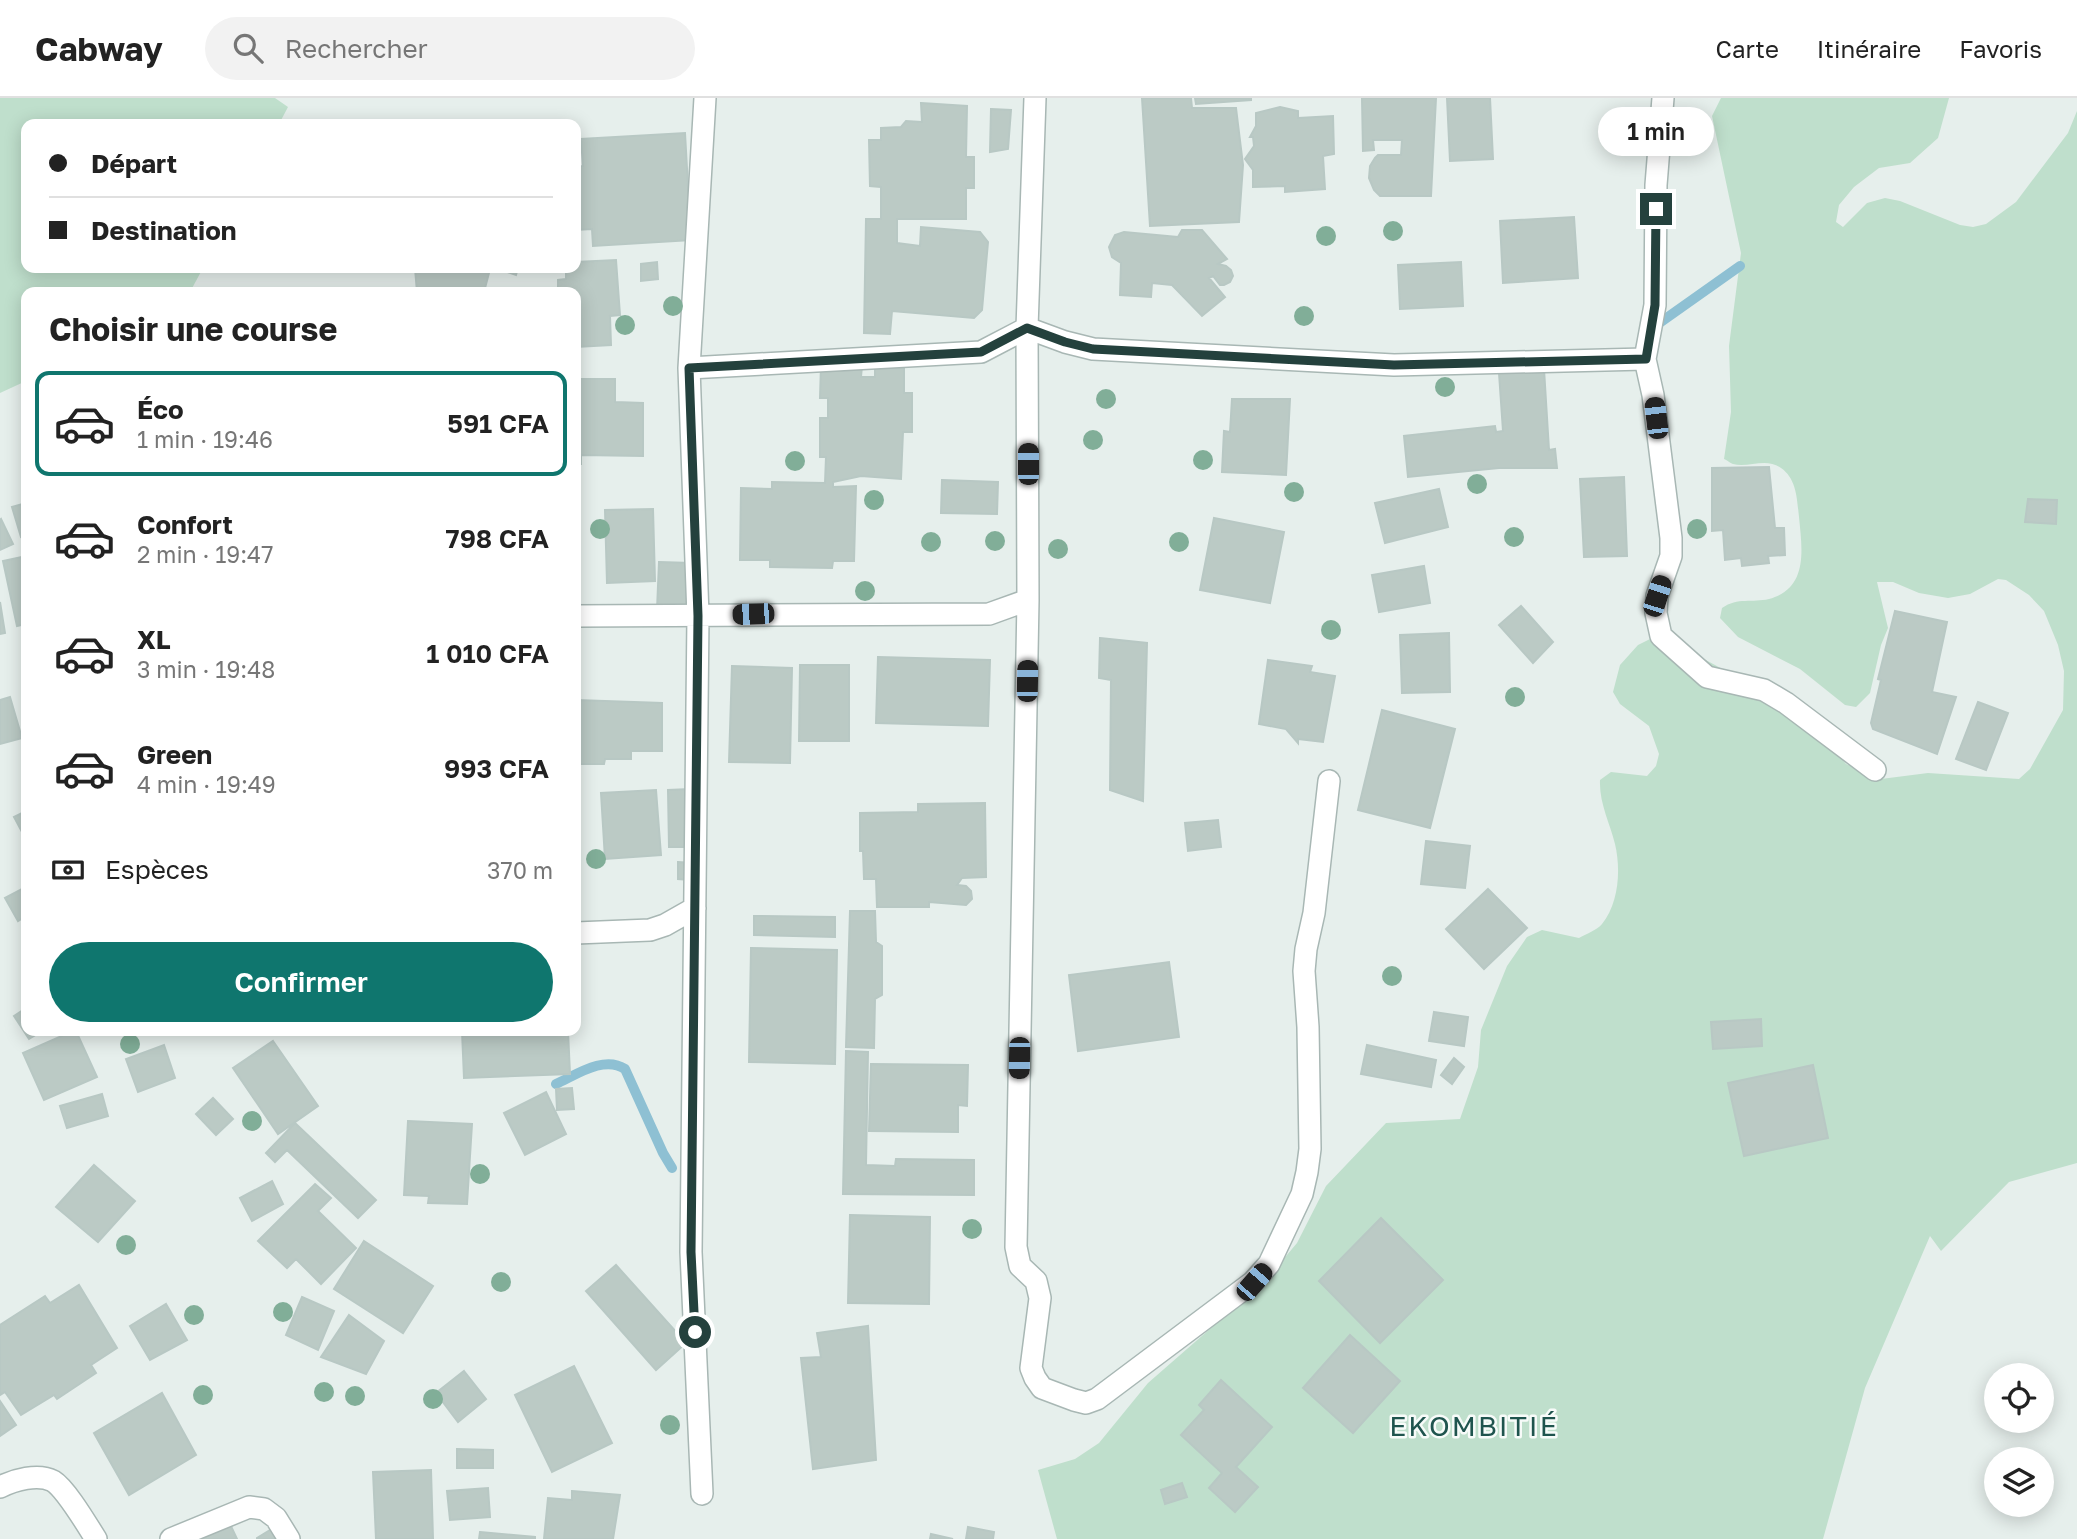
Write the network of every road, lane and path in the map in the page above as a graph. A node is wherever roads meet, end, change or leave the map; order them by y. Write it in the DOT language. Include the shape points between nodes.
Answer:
graph roads {
  1 [pos="705,98"];
  2 [pos="1035,98"];
  3 [pos="1663,98"];
  4 [pos="1027,328"];
  5 [pos="1646,359"];
  6 [pos="689,368"];
  7 [pos="1028,600"];
  8 [pos="581,616"];
  9 [pos="698,616"];
  10 [pos="1875,770"];
  11 [pos="1329,781"];
  12 [pos="695,908"];
  13 [pos="581,933"];
  14 [pos="0,1487"];
  15 [pos="702,1494"];
  16 [pos="96,1539"];
  17 [pos="171,1539"];
  18 [pos="289,1539"];
  1 -- 6 [label="street"];
  2 -- 4 [label="street"];
  3 -- 5 [label="street" via="1656,185 1655,305"];
  4 -- 5 [label="street" via="1093,349 1394,365"];
  4 -- 6 [label="street" via="981,352"];
  4 -- 7 [label="street"];
  5 -- 10 [label="street" via="1671,538 1671,556 1657,596 1661,636 1707,677 1765,690"];
  6 -- 9 [label="street"];
  7 -- 9 [label="street" via="989,614"];
  7 -- 11 [label="street" via="1016,1247 1020,1266 1035,1281 1040,1298 1031,1368 1042,1388 1086,1403 1097,1399 1254,1282 1275,1252 1302,1194 1310,1149 1304,971"];
  8 -- 9 [label="street"];
  9 -- 12 [label="street"];
  12 -- 13 [label="street" via="650,930"];
  12 -- 15 [label="street" via="691,1252"];
  14 -- 16 [label="street" via="13,1480 53,1481"];
  17 -- 18 [label="street" via="249,1507 264,1509 276,1518"];
}
